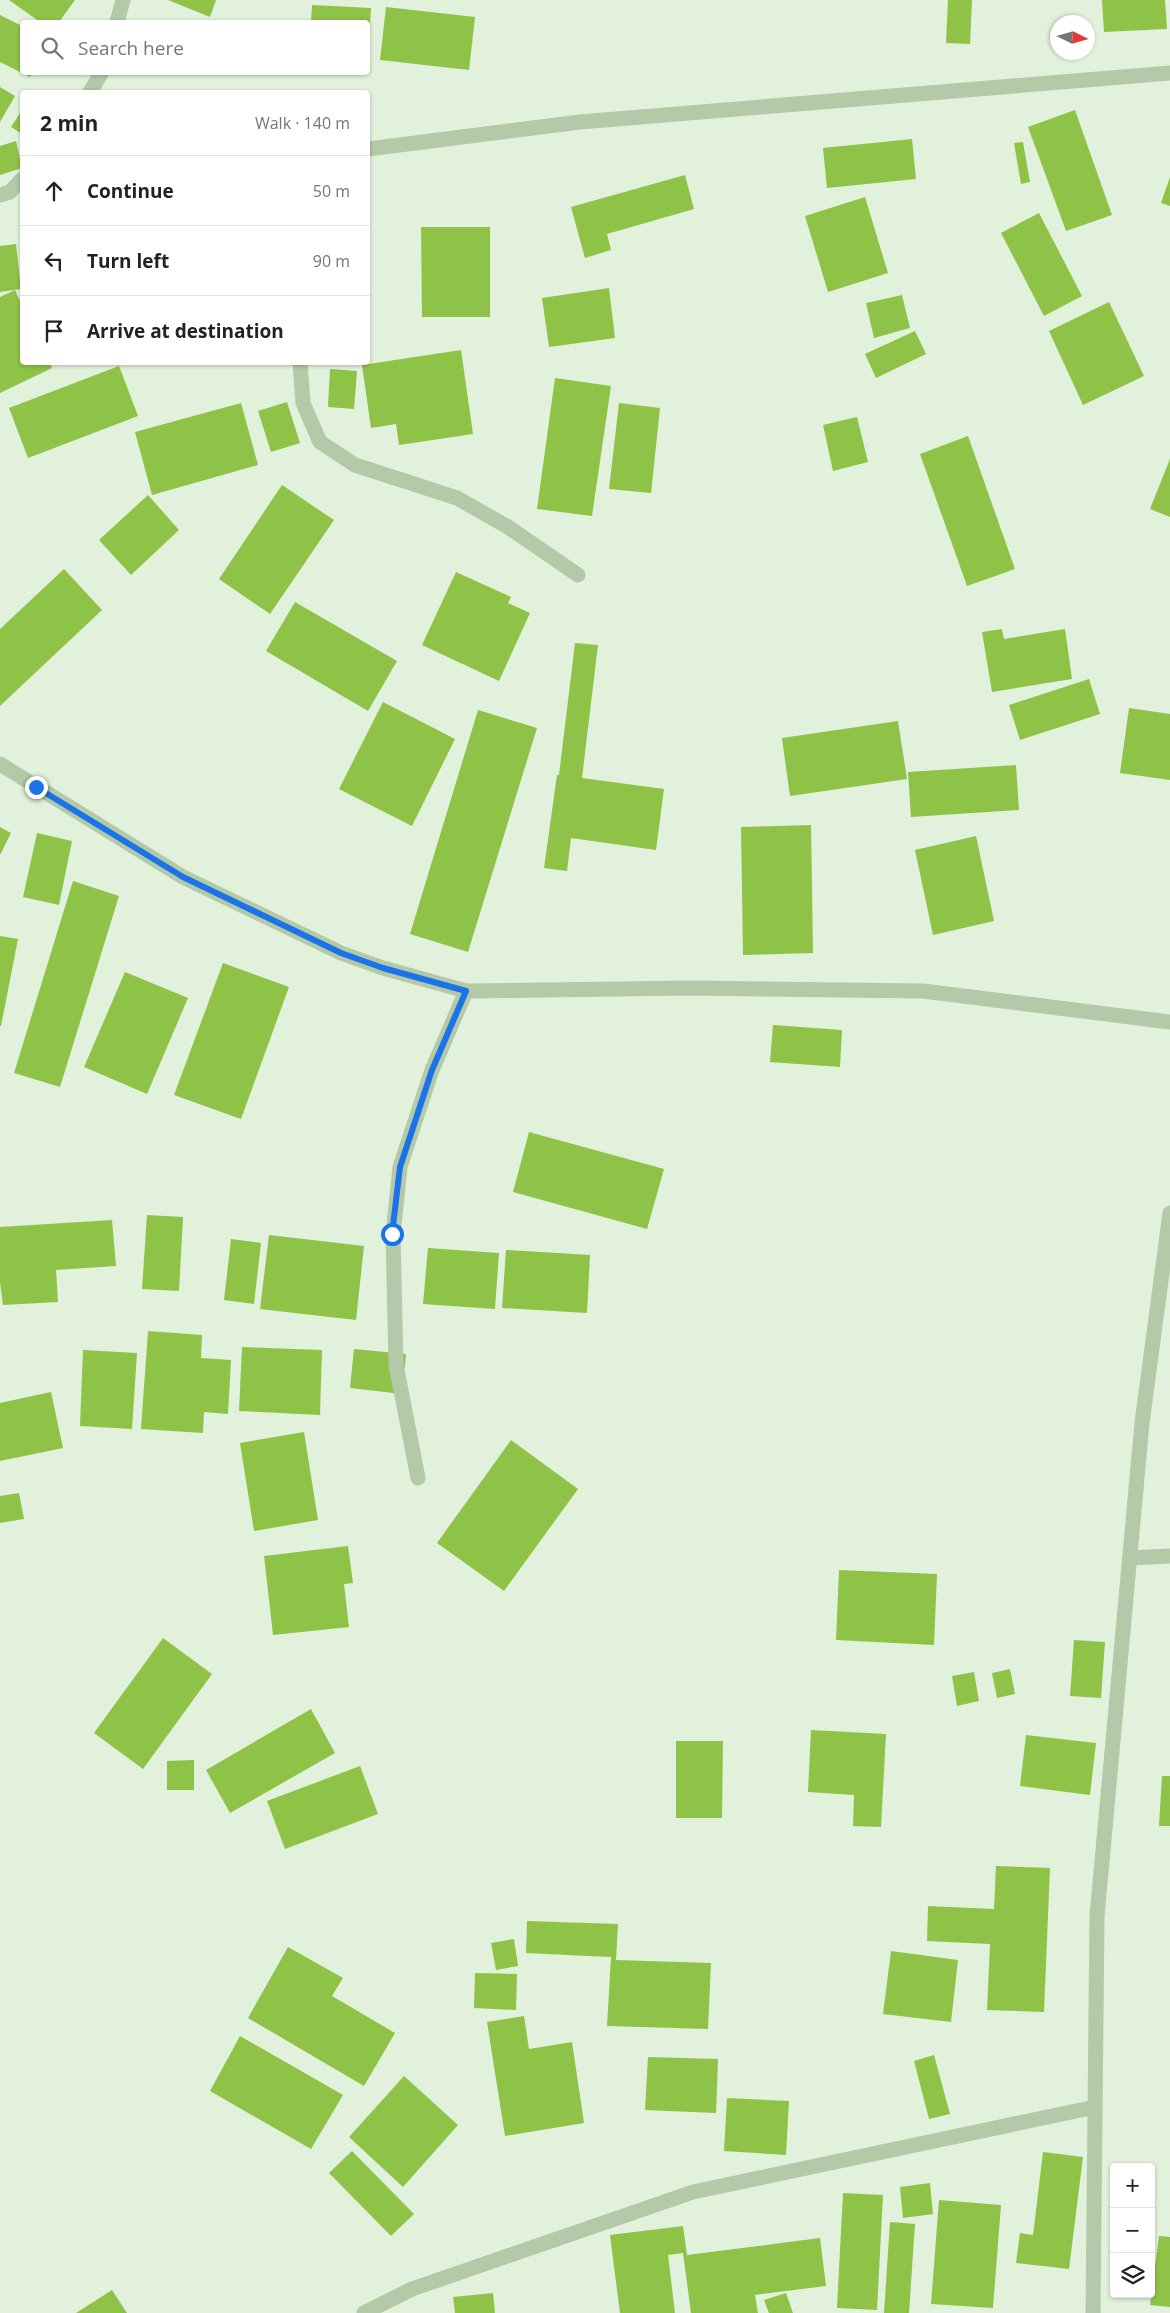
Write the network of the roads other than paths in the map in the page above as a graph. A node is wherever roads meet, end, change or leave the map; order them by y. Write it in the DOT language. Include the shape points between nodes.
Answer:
graph roads {
  1 [pos="123,0"];
  2 [pos="118,20"];
  3 [pos="1170,73"];
  4 [pos="100,75"];
  5 [pos="91,90"];
  6 [pos="370,149"];
  7 [pos="20,181"];
  8 [pos="11,192"];
  9 [pos="300,365"];
  10 [pos="578,575"];
  11 [pos="0,764"];
  12 [pos="466,991"];
  13 [pos="1170,1022"];
  14 [pos="1170,1213"];
  15 [pos="418,1478"];
  16 [pos="1170,1556"];
  17 [pos="1130,1558"];
  18 [pos="1095,2108"];
  19 [pos="364,2313"];
  20 [pos="1093,2313"];
  1 -- 2 [label="street"];
  3 -- 6 [label="street" via="580,122"];
  4 -- 5 [label="street"];
  7 -- 8 [label="street"];
  9 -- 10 [label="street" via="302,404 320,442 355,464 457,498 508,527"];
  11 -- 12 [label="street" via="183,877 341,953"];
  12 -- 13 [label="street" via="691,988 924,992"];
  12 -- 15 [label="street" via="432,1070 400,1167 392,1234 396,1366"];
  14 -- 17 [label="street" via="1142,1423"];
  16 -- 17 [label="street"];
  17 -- 18 [label="street" via="1097,1916"];
  18 -- 19 [label="street" via="693,2192 412,2289"];
  18 -- 20 [label="street"];
}
